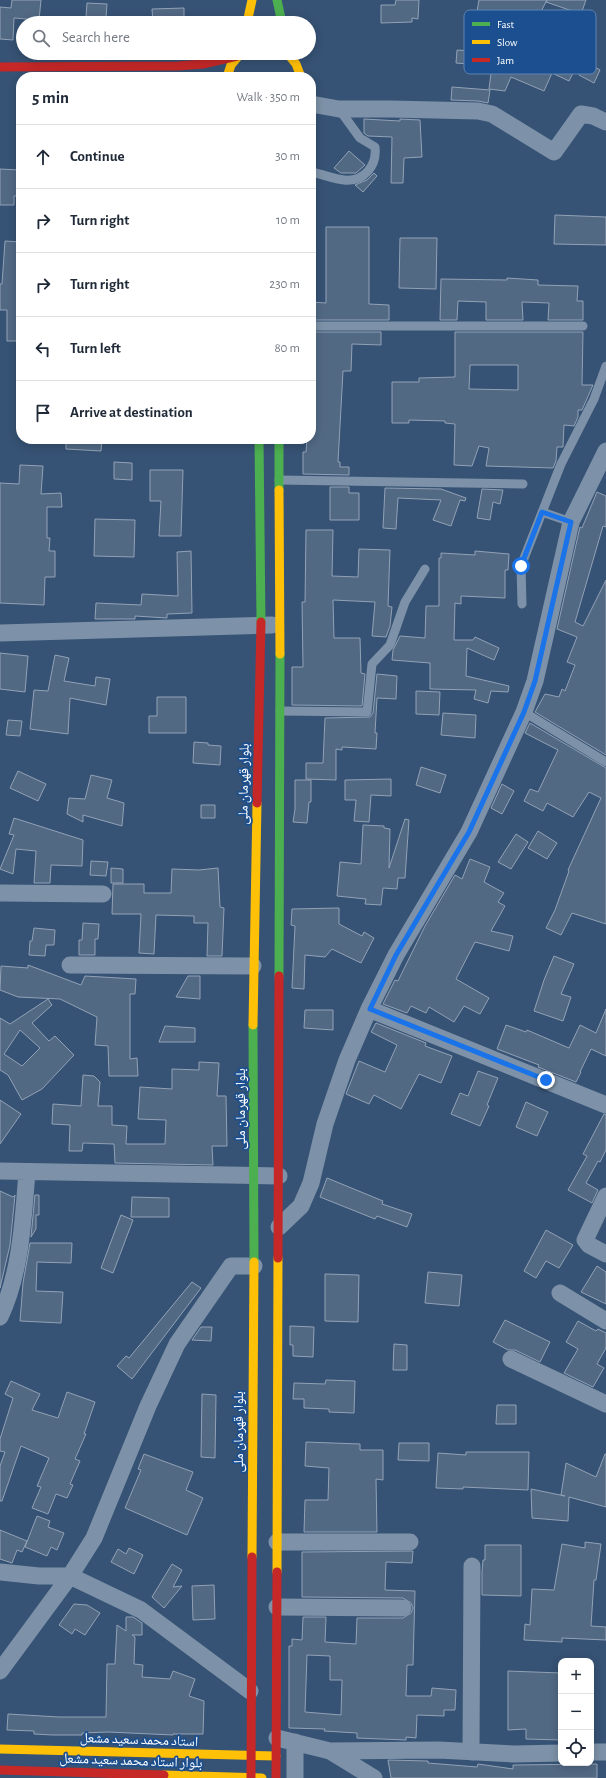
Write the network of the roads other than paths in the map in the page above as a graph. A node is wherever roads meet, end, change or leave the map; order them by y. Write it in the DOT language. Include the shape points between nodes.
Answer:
graph roads {
  1 [pos="252,0"];
  2 [pos="277,0"];
  3 [pos="249,16"];
  4 [pos="280,16"];
  5 [pos="219,60"];
  6 [pos="235,60"];
  7 [pos="293,60"];
  8 [pos="0,66"];
  9 [pos="229,72"];
  10 [pos="300,72"];
  11 [pos="316,105"];
  12 [pos="339,109"];
  13 [pos="606,122"];
  14 [pos="316,173"];
  15 [pos="316,326"];
  16 [pos="584,326"];
  17 [pos="606,366"];
  18 [pos="259,444"];
  19 [pos="279,444"];
  20 [pos="606,451"];
  21 [pos="279,480"];
  22 [pos="523,484"];
  23 [pos="542,512"];
  24 [pos="571,522"];
  25 [pos="425,569"];
  26 [pos="522,604"];
  27 [pos="261,625"];
  28 [pos="280,626"];
  29 [pos="0,633"];
  30 [pos="280,711"];
  31 [pos="524,712"];
  32 [pos="606,762"];
  33 [pos="0,893"];
  34 [pos="103,894"];
  35 [pos="70,965"];
  36 [pos="253,966"];
  37 [pos="370,1009"];
  38 [pos="606,1105"];
  39 [pos="0,1171"];
  40 [pos="27,1172"];
  41 [pos="254,1176"];
  42 [pos="279,1176"];
  43 [pos="606,1196"];
  44 [pos="279,1227"];
  45 [pos="606,1254"];
  46 [pos="254,1266"];
  47 [pos="560,1293"];
  48 [pos="0,1317"];
  49 [pos="606,1321"];
  50 [pos="511,1359"];
  51 [pos="606,1404"];
  52 [pos="277,1542"];
  53 [pos="410,1542"];
  54 [pos="472,1566"];
  55 [pos="0,1572"];
  56 [pos="70,1576"];
  57 [pos="277,1607"];
  58 [pos="404,1608"];
  59 [pos="0,1671"];
  60 [pos="250,1691"];
  61 [pos="277,1738"];
  62 [pos="294,1742"];
  63 [pos="0,1749"];
  64 [pos="330,1751"];
  65 [pos="471,1752"];
  66 [pos="594,1752"];
  67 [pos="606,1752"];
  68 [pos="558,1753"];
  69 [pos="251,1756"];
  70 [pos="276,1756"];
  71 [pos="0,1770"];
  72 [pos="251,1778"];
  73 [pos="262,1778"];
  74 [pos="276,1778"];
  75 [pos="295,1778"];
  76 [pos="374,1778"];
  1 -- 3 [label="main road"];
  2 -- 4 [label="main road"];
  5 -- 8 [label="main road" via="178,66"];
  6 -- 9 [label="main road"];
  7 -- 10 [label="main road"];
  11 -- 12 [label="street"];
  12 -- 13 [label="street" via="478,111 492,114 554,152 581,114"];
  12 -- 14 [label="lane" via="360,138 375,147 376,156 372,167 362,177 345,181"];
  15 -- 16 [label="lane"];
  17 -- 23 [label="lane" via="594,399 561,464"];
  18 -- 27 [label="main road, بلوار قهرمان ملی"];
  19 -- 21 [label="main road"];
  20 -- 24 [label="street"];
  21 -- 22 [label="lane"];
  21 -- 28 [label="main road"];
  23 -- 24 [label="lane"];
  23 -- 26 [label="lane" via="521,566"];
  24 -- 31 [label="street" via="535,681"];
  25 -- 30 [label="lane" via="405,602 390,645 372,664 367,712"];
  27 -- 28 [label="street"];
  27 -- 29 [label="street"];
  27 -- 36 [label="main road, بلوار قهرمان ملی"];
  28 -- 30 [label="main road"];
  30 -- 42 [label="main road"];
  31 -- 32 [label="lane"];
  31 -- 37 [label="street" via="469,832 396,955"];
  33 -- 34 [label="street"];
  35 -- 36 [label="street"];
  36 -- 41 [label="main road, بلوار قهرمان ملی"];
  37 -- 38 [label="street"];
  37 -- 44 [label="street" via="347,1060 325,1124 311,1183 301,1206"];
  39 -- 40 [label="street"];
  40 -- 41 [label="street"];
  40 -- 48 [label="street" via="21,1245 7,1301"];
  41 -- 42 [label="street"];
  41 -- 46 [label="main road, بلوار قهرمان ملی"];
  42 -- 44 [label="main road"];
  43 -- 45 [label="street" via="585,1240"];
  44 -- 52 [label="main road"];
  46 -- 56 [label="street" via="231,1266 177,1344 148,1406 94,1538"];
  46 -- 60 [label="main road, بلوار قهرمان ملی"];
  47 -- 49 [label="street"];
  50 -- 51 [label="street"];
  52 -- 53 [label="street"];
  52 -- 57 [label="main road"];
  54 -- 65 [label="street"];
  55 -- 56 [label="street"];
  56 -- 59 [label="street"];
  56 -- 60 [label="street" via="141,1610"];
  57 -- 58 [label="street"];
  57 -- 61 [label="main road"];
  60 -- 69 [label="main road, بلوار قهرمان ملی"];
  61 -- 62 [label="street"];
  61 -- 70 [label="main road"];
  62 -- 64 [label="street"];
  62 -- 75 [label="street"];
  63 -- 69 [label="main road, استاد محمد سعید مشعل"];
  64 -- 65 [label="street"];
  64 -- 76 [label="street"];
  65 -- 68 [label="street"];
  66 -- 67 [label="street"];
  69 -- 70 [label="main road, استاد محمد سعید مشعل"];
  69 -- 72 [label="main road, بلوار قهرمان ملی"];
  70 -- 74 [label="main road"];
  71 -- 72 [label="main road, بلوار استاد محمد سعید مشعل"];
  72 -- 73 [label="main road, بلوار استاد محمد سعید مشعل"];
}
